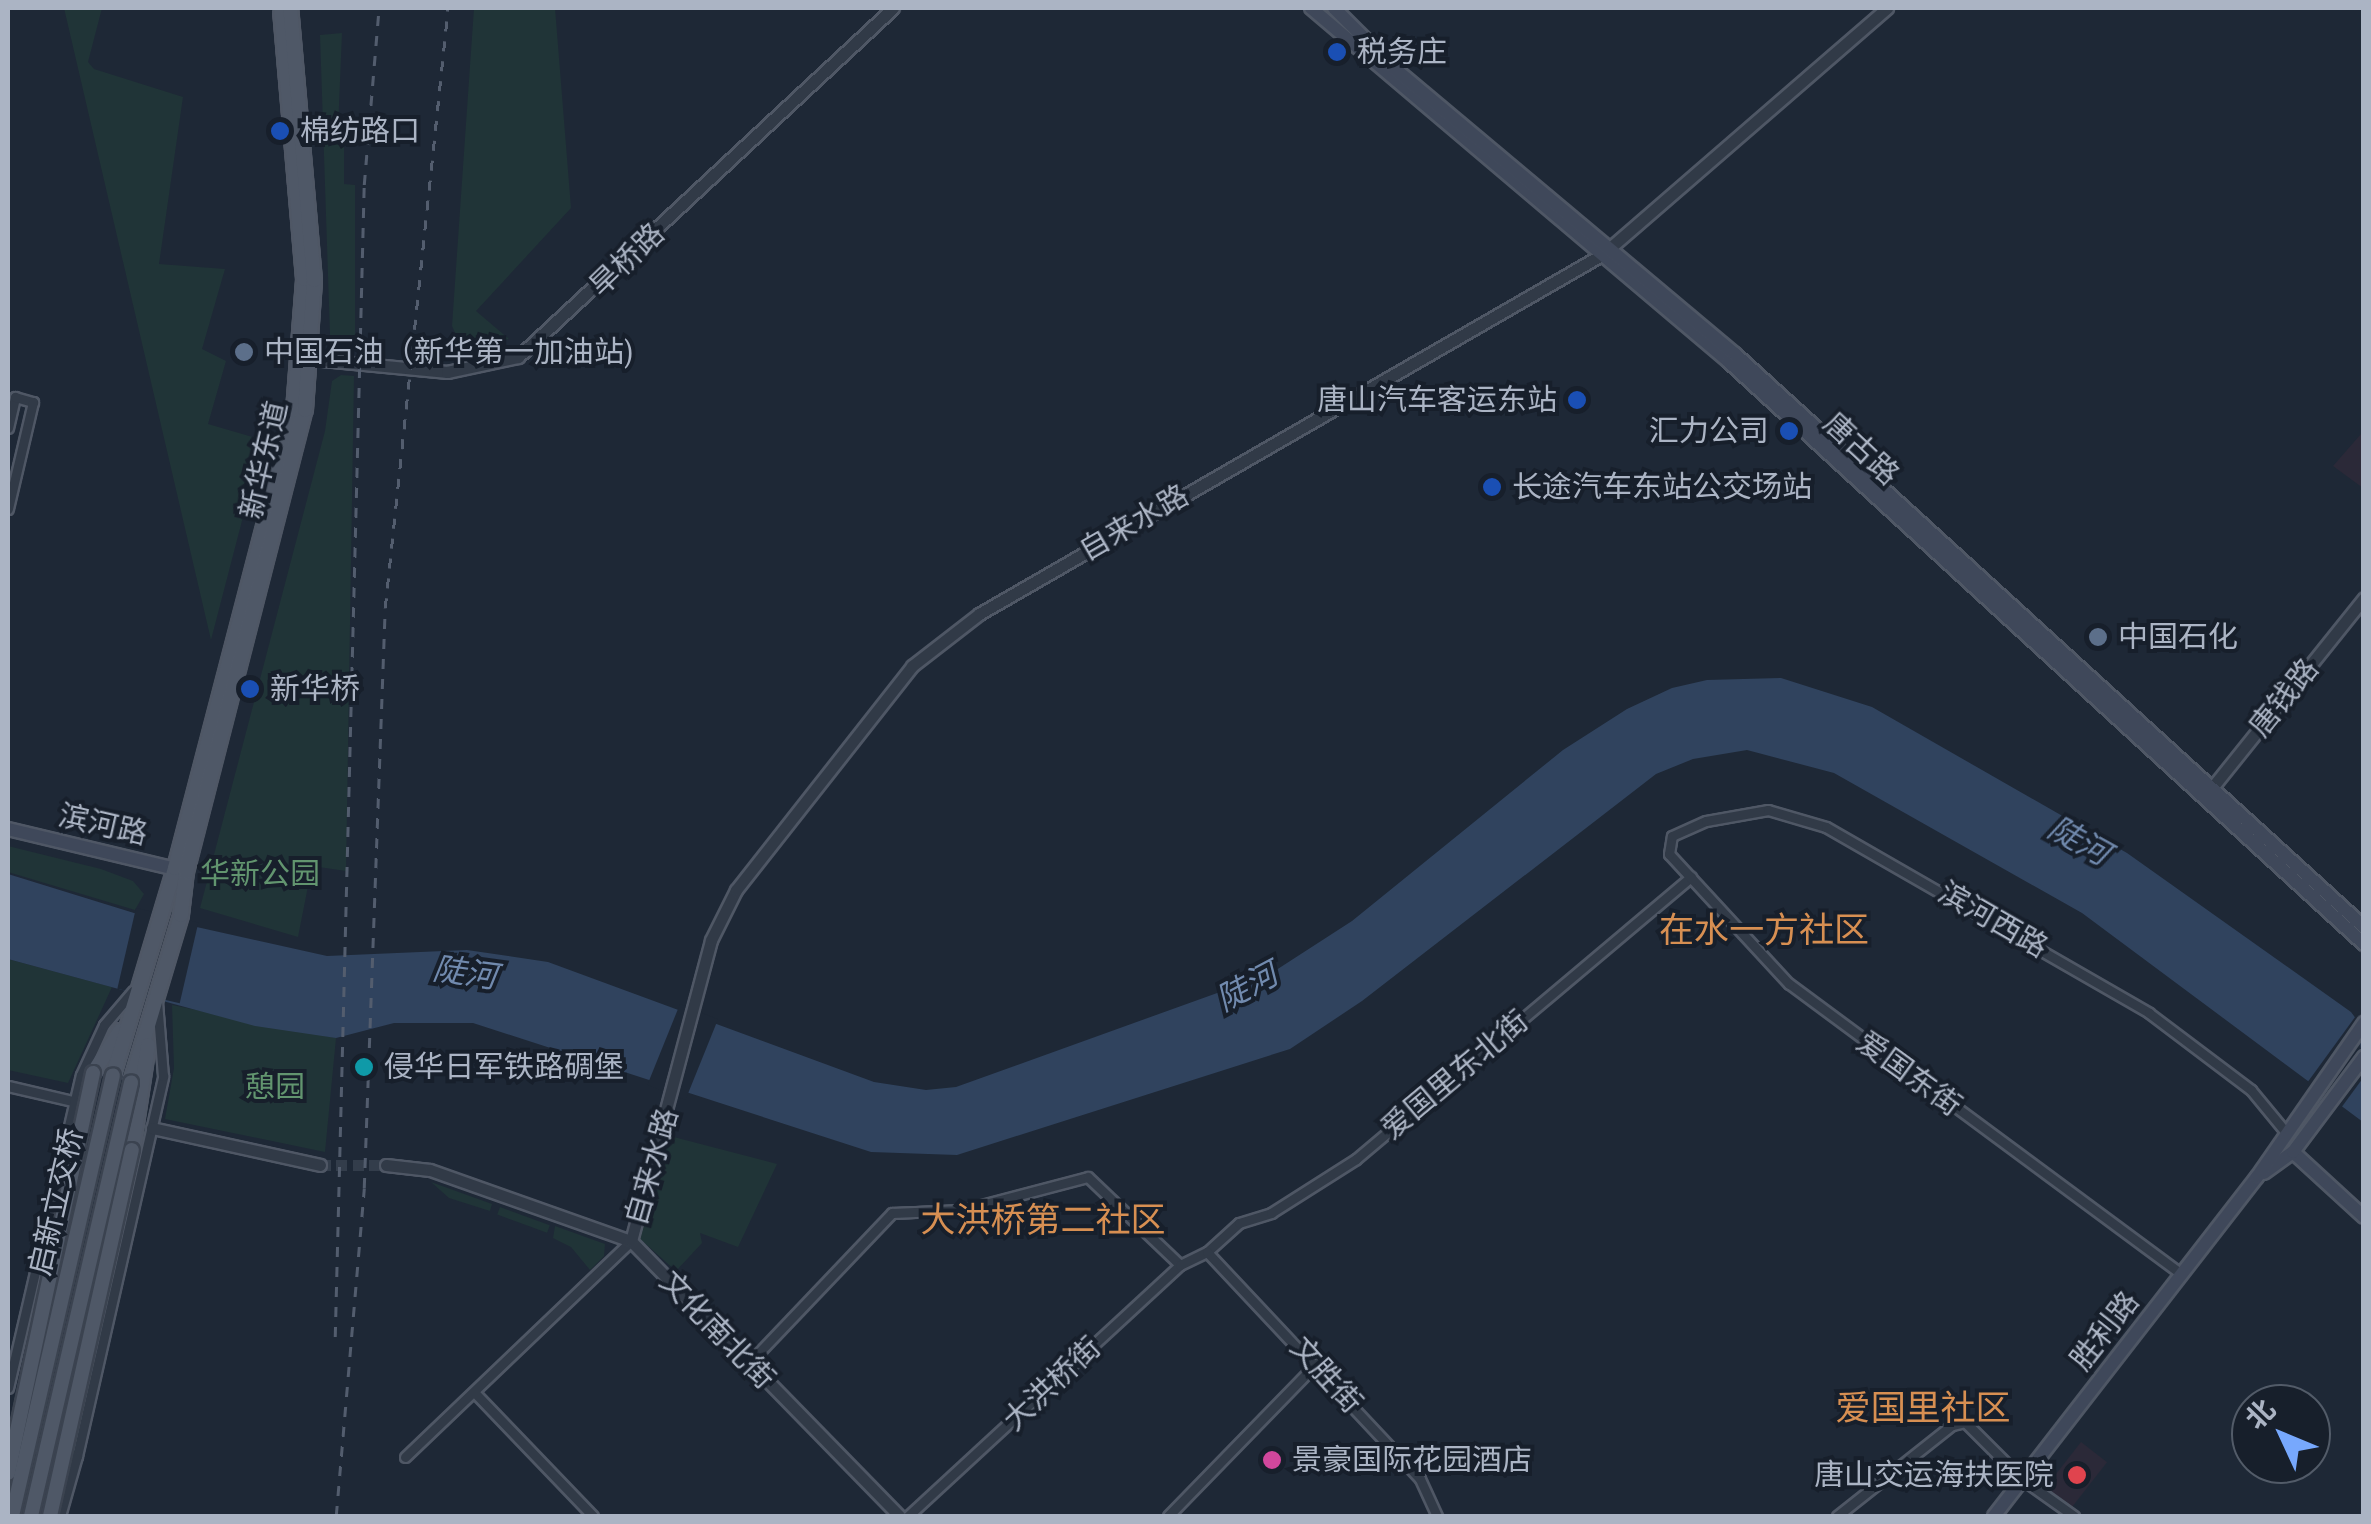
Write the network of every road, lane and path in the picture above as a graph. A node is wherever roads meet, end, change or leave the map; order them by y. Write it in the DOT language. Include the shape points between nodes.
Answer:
graph roads {
  1 [pos="280,8"];
  2 [pos="290,8"];
  3 [pos="893,8"];
  4 [pos="1311,8"];
  5 [pos="1334,8"];
  6 [pos="1887,8"];
  7 [pos="1607,251"];
  8 [pos="306,358"];
  9 [pos="8,428"];
  10 [pos="11,476"];
  11 [pos="8,509"];
  12 [pos="2364,598"];
  13 [pos="2207,794"];
  14 [pos="8,829"];
  15 [pos="1667,844"];
  16 [pos="181,870"];
  17 [pos="1691,877"];
  18 [pos="2364,927"];
  19 [pos="2364,944"];
  20 [pos="133,992"];
  21 [pos="156,997"];
  22 [pos="126,1022"];
  23 [pos="2364,1023"];
  24 [pos="148,1025"];
  25 [pos="2364,1057"];
  26 [pos="8,1086"];
  27 [pos="76,1102"];
  28 [pos="152,1128"];
  29 [pos="2282,1134"];
  30 [pos="2293,1152"];
  31 [pos="320,1165"];
  32 [pos="386,1165"];
  33 [pos="2258,1177"];
  34 [pos="2364,1217"];
  35 [pos="631,1241"];
  36 [pos="1202,1252"];
  37 [pos="1180,1265"];
  38 [pos="2180,1273"];
  39 [pos="750,1363"];
  40 [pos="1316,1364"];
  41 [pos="8,1388"];
  42 [pos="474,1392"];
  43 [pos="8,1436"];
  44 [pos="77,1456"];
  45 [pos="405,1457"];
  46 [pos="8,1473"];
  47 [pos="2022,1480"];
  48 [pos="12,1516"];
  49 [pos="30,1516"];
  50 [pos="50,1516"];
  51 [pos="60,1516"];
  52 [pos="593,1516"];
  53 [pos="900,1516"];
  54 [pos="908,1516"];
  55 [pos="1168,1516"];
  56 [pos="1437,1516"];
  57 [pos="1837,1516"];
  58 [pos="1994,1516"];
  59 [pos="2074,1516"];
  1 -- 8 [label="main road, 新华东道"];
  2 -- 8 [label="main road, 新华东道" via="314,280"];
  3 -- 8 [label="street, 旱桥路" via="518,357 447,372"];
  4 -- 7 [label="main road, 唐古路"];
  5 -- 7 [label="main road, 唐古路"];
  6 -- 7 [label="street, 自来水路"];
  7 -- 13 [label="main road, 唐古路"];
  7 -- 35 [label="street, 自来水路" via="944,639 882,700 736,890 711,940"];
  8 -- 16 [label="main road, 新华东道"];
  9 -- 10 [label="street" via="15,398 33,402"];
  10 -- 11 [label="street"];
  12 -- 13 [label="street, 唐钱路"];
  13 -- 18 [label="main road, 唐古路"];
  13 -- 19 [label="main road, 唐古路"];
  14 -- 16 [label="main road, 滨河路"];
  15 -- 17 [label="street, 爱国东街"];
  15 -- 29 [label="street, 滨河西路" via="1738,812 1768,810 1826,827 2149,1012 2251,1090"];
  16 -- 20 [label="main road, 新华东道" via="160,909"];
  16 -- 21 [label="main road, 新华东道" via="181,914"];
  17 -- 36 [label="street, 爱国里东北街" via="1356,1160 1272,1213 1240,1223"];
  17 -- 38 [label="street, 爱国东街" via="1789,984"];
  20 -- 22 [label="main road"];
  20 -- 27 [label="street" via="89,1054"];
  21 -- 24 [label="main road"];
  21 -- 28 [label="street" via="166,1041"];
  22 -- 46 [label="main road, 启新立交桥, bridge" via="93,1073"];
  22 -- 48 [label="main road, 启新立交桥, bridge"];
  23 -- 29 [label="main road, 胜利路"];
  24 -- 49 [label="main road, 启新立交桥, bridge"];
  24 -- 50 [label="main road, 启新立交桥, bridge" via="147,1082"];
  25 -- 30 [label="main road, 胜利路"];
  26 -- 27 [label="street"];
  27 -- 41 [label="street"];
  28 -- 31 [label="street"];
  28 -- 44 [label="street"];
  29 -- 30 [label="street"];
  29 -- 33 [label="main road, 胜利路"];
  30 -- 33 [label="main road, 胜利路"];
  30 -- 34 [label="main road"];
  32 -- 35 [label="street, 文化南北街" via="430,1170"];
  33 -- 38 [label="main road, 胜利路"];
  35 -- 39 [label="street, 文化南北街"];
  35 -- 42 [label="street"];
  36 -- 37 [label="street, 大洪桥街"];
  36 -- 40 [label="street, 文胜街"];
  37 -- 39 [label="street" via="1088,1177 962,1210 892,1213"];
  37 -- 54 [label="street, 大洪桥街"];
  38 -- 47 [label="main road, 胜利路"];
  39 -- 53 [label="street, 文化南北街"];
  40 -- 55 [label="street"];
  40 -- 56 [label="street, 文胜街" via="1420,1478"];
  42 -- 45 [label="street"];
  42 -- 52 [label="street"];
  43 -- 44 [label="street"];
  44 -- 51 [label="street"];
  47 -- 57 [label="street" via="1965,1422"];
  47 -- 58 [label="main road, 胜利路"];
  47 -- 59 [label="street"];
}
